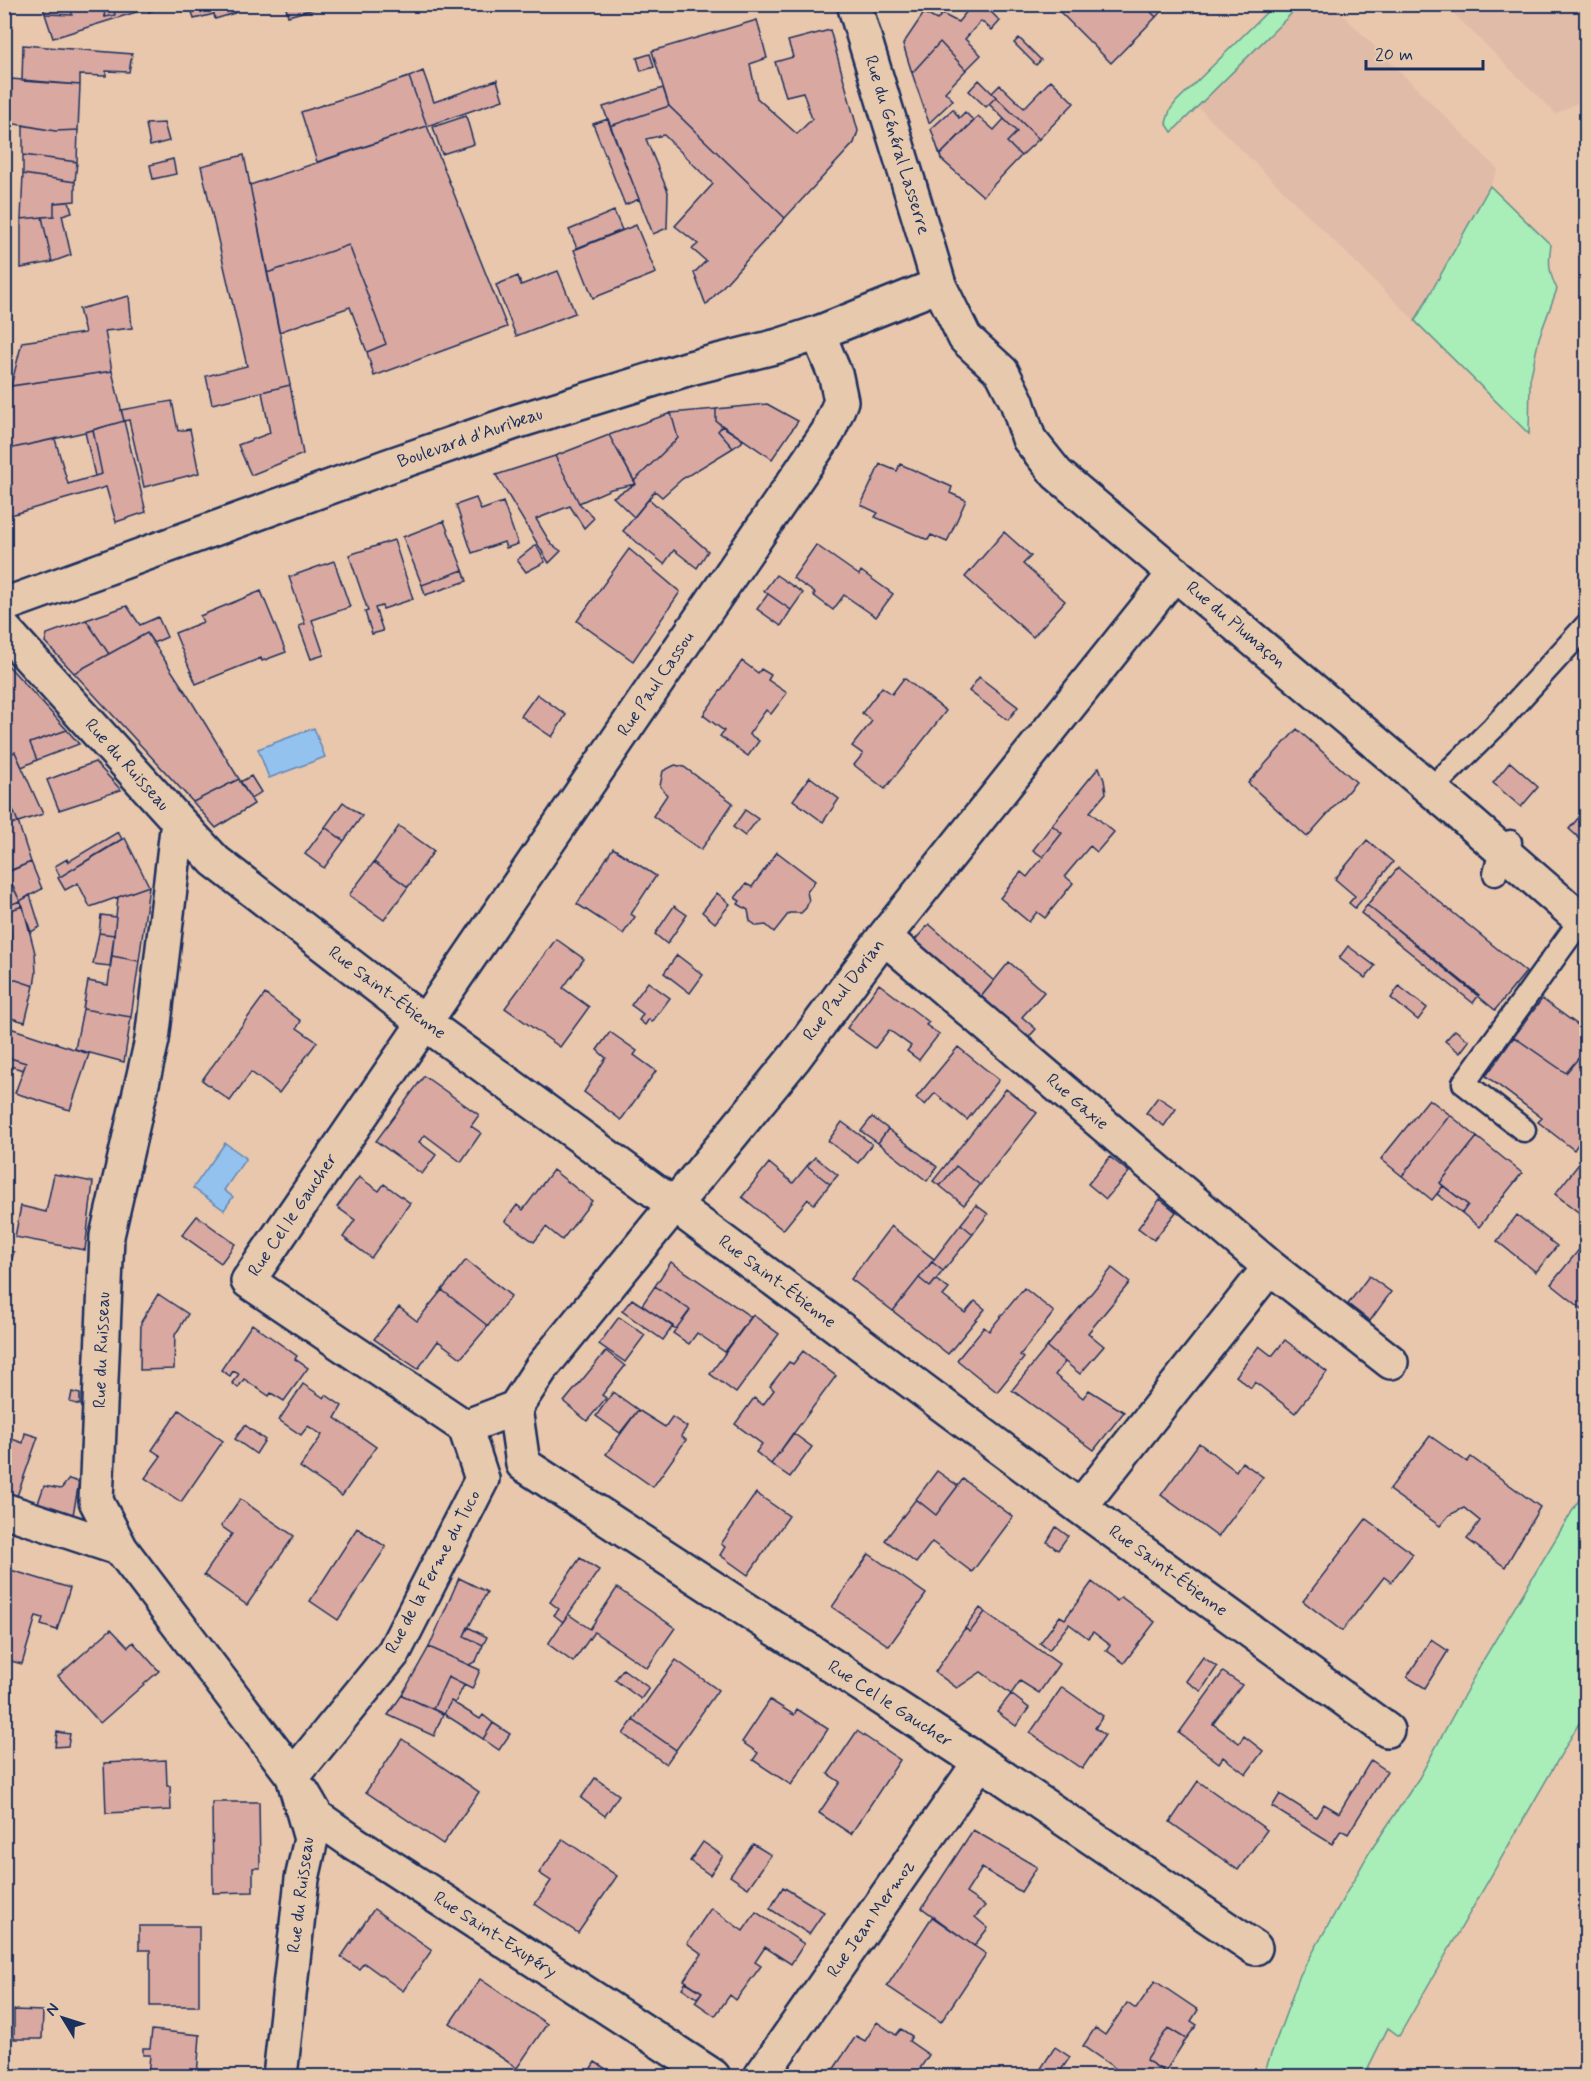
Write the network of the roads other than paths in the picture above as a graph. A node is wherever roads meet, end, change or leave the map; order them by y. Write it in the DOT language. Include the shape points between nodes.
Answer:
graph roads {
  1 [pos="855,4"];
  2 [pos="939,285"];
  3 [pos="818,333"];
  4 [pos="1175,573"];
  5 [pos="4,605"];
  6 [pos="1587,626"];
  7 [pos="4,629"];
  8 [pos="1431,789"];
  9 [pos="178,821"];
  10 [pos="1584,922"];
  11 [pos="884,937"];
  12 [pos="425,1023"];
  13 [pos="1524,1130"];
  14 [pos="674,1205"];
  15 [pos="1270,1268"];
  16 [pos="1391,1362"];
  17 [pos="515,1408"];
  18 [pos="465,1427"];
  19 [pos="523,1464"];
  20 [pos="482,1479"];
  21 [pos="1080,1507"];
  22 [pos="4,1510"];
  23 [pos="120,1549"];
  24 [pos="1387,1730"];
  25 [pos="980,1762"];
  26 [pos="293,1776"];
  27 [pos="1255,1948"];
  28 [pos="280,2076"];
  29 [pos="713,2076"];
  30 [pos="761,2076"];
  1 -- 2 [label="street, Rue du Général Lasserre"];
  2 -- 3 [label="street, Boulevard d'Auribeau"];
  2 -- 4 [label="street, Rue du Plumaçon" via="964,338 1002,372 1029,439 1057,474"];
  3 -- 5 [label="street, Boulevard d'Auribeau" via="515,422"];
  3 -- 12 [label="street, Rue Paul Cassou" via="841,401 828,432"];
  4 -- 8 [label="street, Rue du Plumaçon"];
  4 -- 11 [label="street, Rue Paul Dorian"];
  6 -- 8 [label="lane"];
  7 -- 9 [label="street, Rue du Ruisseau"];
  8 -- 10 [label="street, Rue du Plumaçon" via="1480,819 1503,854"];
  9 -- 12 [label="street, Rue Saint-Étienne" via="215,861"];
  9 -- 23 [label="street, Rue du Ruisseau" via="152,1040 107,1236 96,1501"];
  10 -- 13 [label="lane" via="1464,1083"];
  11 -- 14 [label="street, Rue Paul Dorian" via="795,1056"];
  11 -- 15 [label="street, Rue Gaxie"];
  12 -- 14 [label="street, Rue Saint-Étienne"];
  12 -- 18 [label="street, Rue Cel le Gaucher" via="248,1281"];
  14 -- 17 [label="street, Rue Paul Dorian" via="542,1367"];
  14 -- 21 [label="street, Rue Saint-Étienne"];
  15 -- 16 [label="street, Rue Gaxie"];
  15 -- 21 [label="street"];
  17 -- 18 [label="street"];
  17 -- 19 [label="street"];
  18 -- 20 [label="street"];
  19 -- 20 [label="street"];
  19 -- 25 [label="street, Rue Cel le Gaucher"];
  20 -- 26 [label="street, Rue de la Ferme du Tuco" via="394,1652"];
  21 -- 24 [label="street, Rue Saint-Étienne"];
  22 -- 23 [label="street"];
  23 -- 26 [label="street, Rue du Ruisseau"];
  25 -- 27 [label="street, Rue Cel le Gaucher"];
  25 -- 30 [label="street, Rue Jean Mermoz"];
  26 -- 28 [label="street, Rue du Ruisseau" via="311,1839 302,1879"];
  26 -- 29 [label="street, Rue Saint-Exupéry" via="317,1817"];
}
